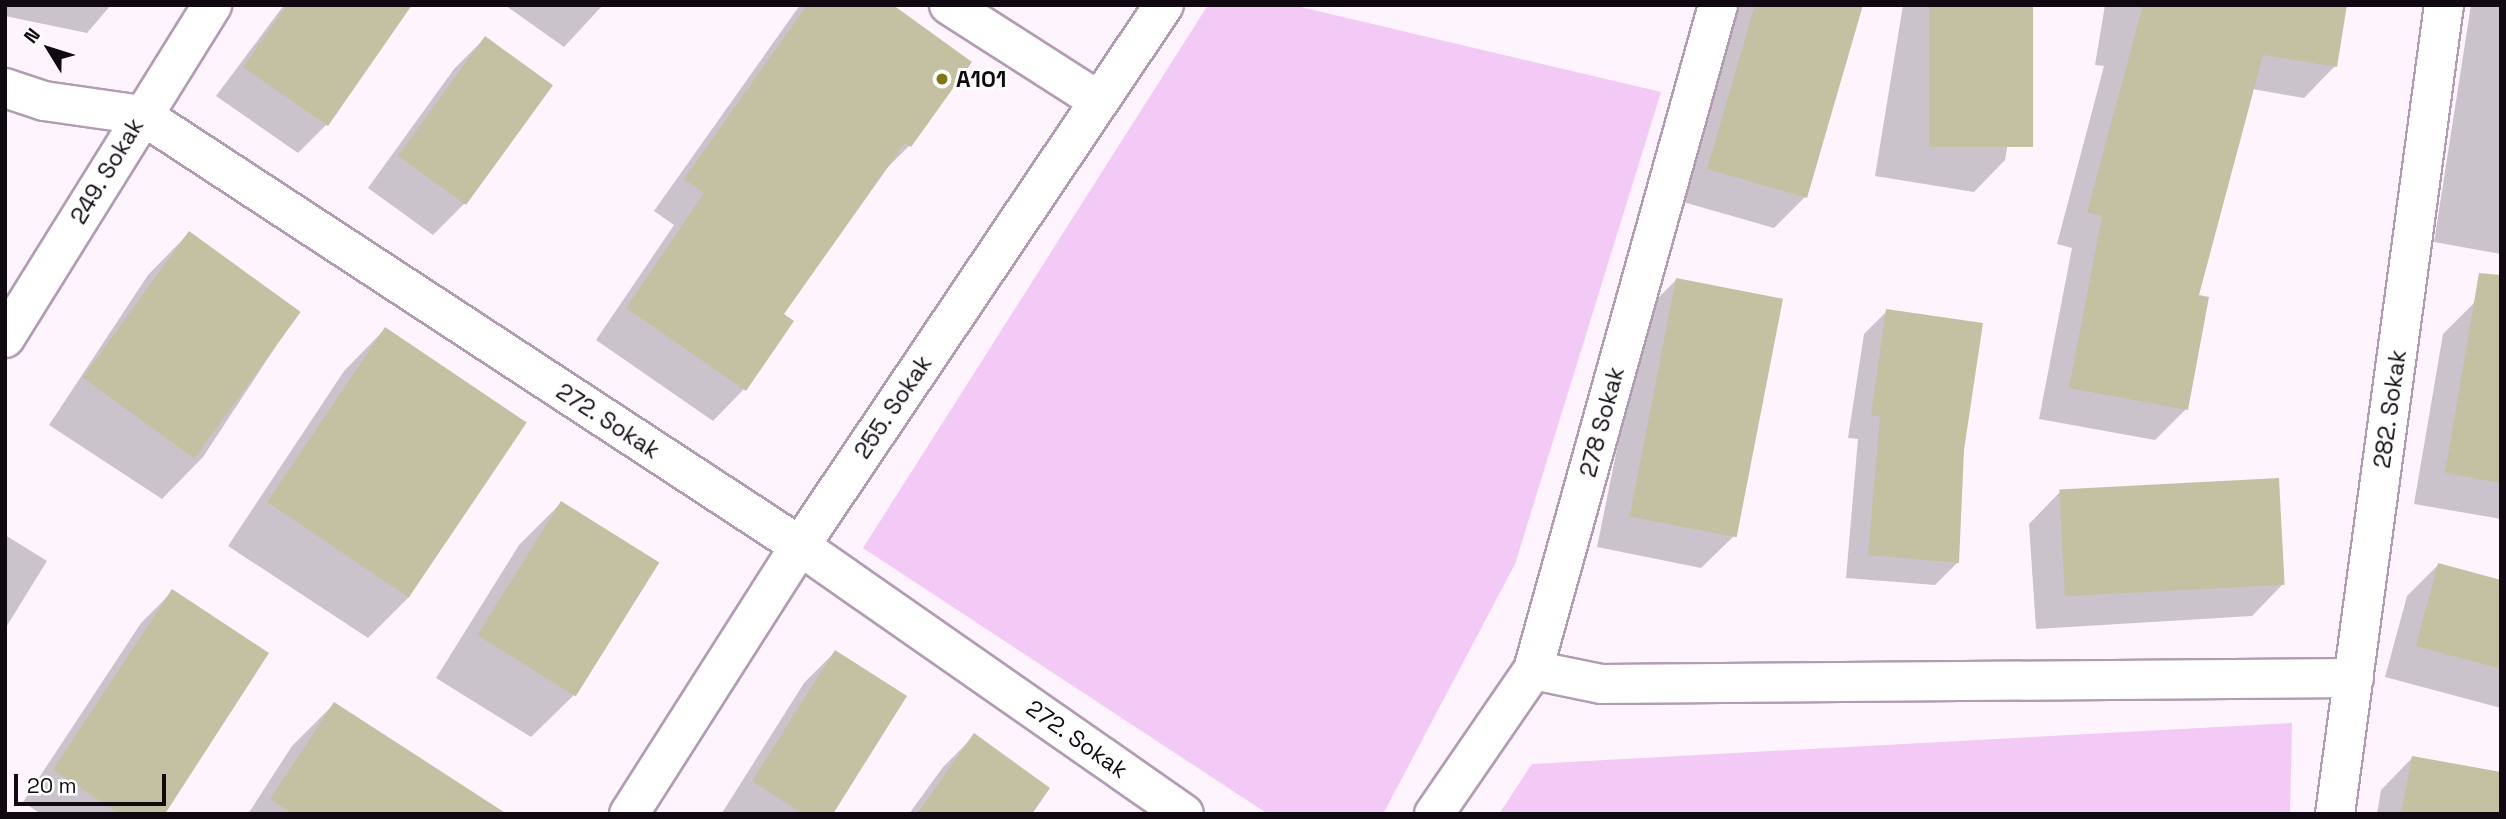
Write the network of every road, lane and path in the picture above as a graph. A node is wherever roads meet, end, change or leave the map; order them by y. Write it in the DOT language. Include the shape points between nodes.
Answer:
graph roads {
  1 [pos="212,5"];
  2 [pos="949,5"];
  3 [pos="1164,5"];
  4 [pos="1718,5"];
  5 [pos="2444,5"];
  6 [pos="5,88"];
  7 [pos="1099,101"];
  8 [pos="142,115"];
  9 [pos="5,338"];
  10 [pos="800,546"];
  11 [pos="1534,670"];
  12 [pos="2354,678"];
  13 [pos="629,814"];
  14 [pos="1184,814"];
  15 [pos="1434,814"];
  16 [pos="2335,814"];
  1 -- 8 [label="street, 249. Sokak"];
  2 -- 7 [label="street"];
  3 -- 7 [label="street, 255. Sokak"];
  4 -- 11 [label="street, 278 Sokak"];
  5 -- 12 [label="street, 282. Sokak"];
  6 -- 8 [label="street, 272. Sokak" via="44,101"];
  7 -- 10 [label="street, 255. Sokak"];
  8 -- 9 [label="street, 249. Sokak"];
  8 -- 10 [label="street, 272. Sokak"];
  10 -- 13 [label="street, 255. Sokak"];
  10 -- 14 [label="street, 272. Sokak"];
  11 -- 12 [label="street" via="1601,684"];
  11 -- 15 [label="street, 278 Sokak"];
  12 -- 16 [label="street, 282. Sokak"];
}
